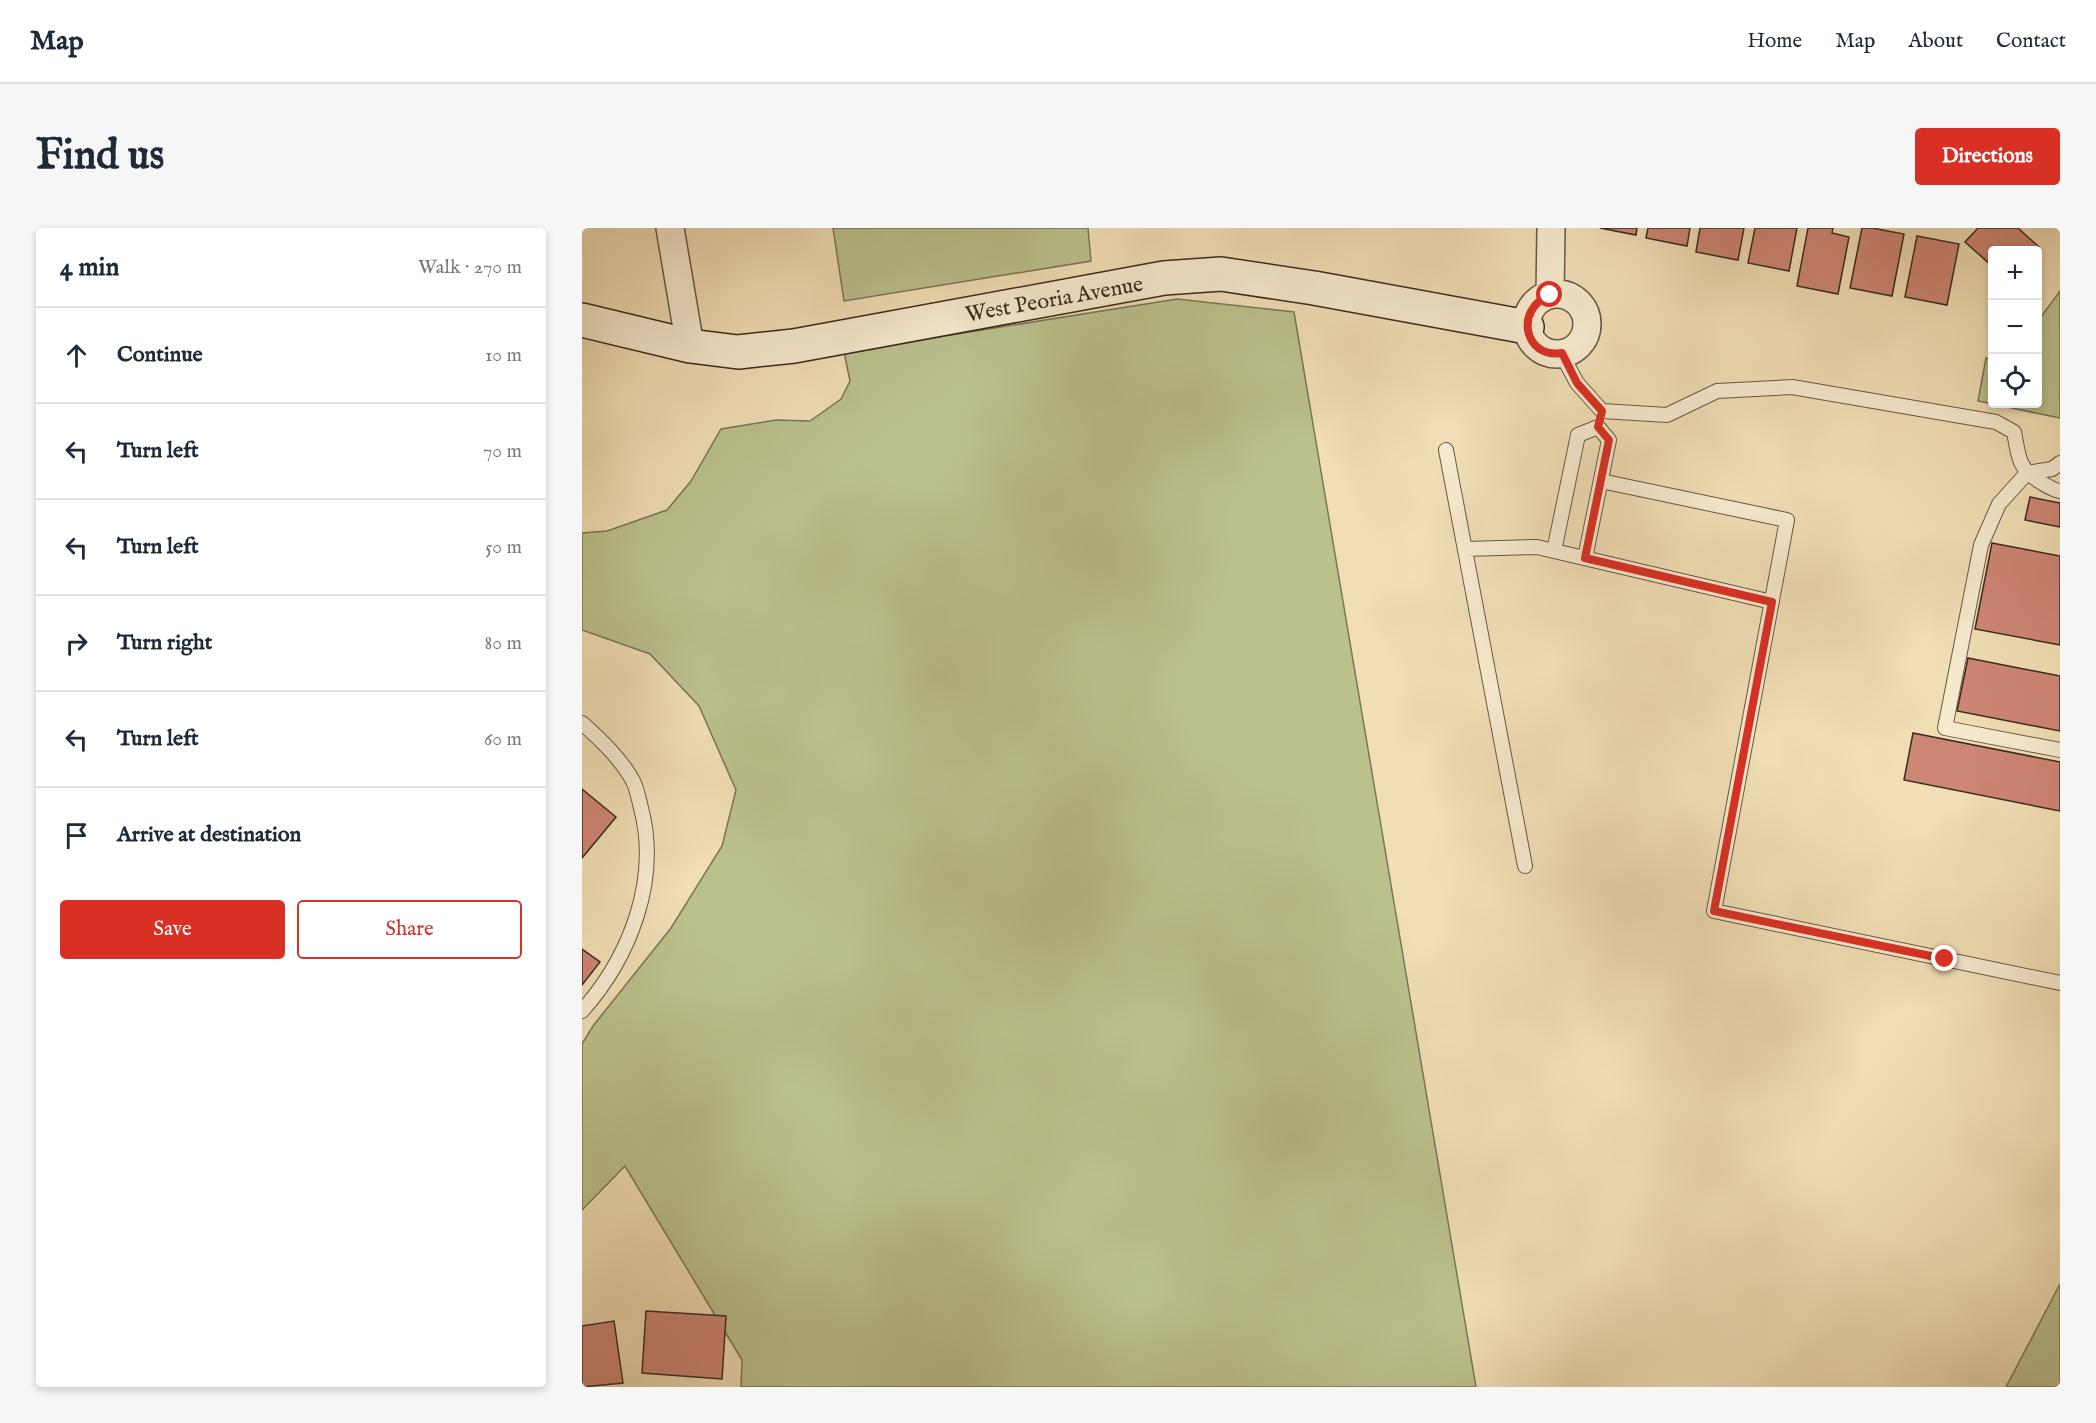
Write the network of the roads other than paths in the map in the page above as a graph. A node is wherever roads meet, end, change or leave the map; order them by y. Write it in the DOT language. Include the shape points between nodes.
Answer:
graph roads {
  1 [pos="670,228"];
  2 [pos="1551,228"];
  3 [pos="1550,295"];
  4 [pos="582,320"];
  5 [pos="1527,327"];
  6 [pos="690,346"];
  7 [pos="1562,353"];
  8 [pos="1602,411"];
  9 [pos="1598,427"];
  10 [pos="1446,450"];
  11 [pos="2060,463"];
  12 [pos="2026,473"];
  13 [pos="1601,481"];
  14 [pos="2060,491"];
  15 [pos="1465,549"];
  16 [pos="1554,551"];
  17 [pos="1585,558"];
  18 [pos="1772,602"];
  19 [pos="582,723"];
  20 [pos="2060,750"];
  21 [pos="1525,866"];
  22 [pos="2060,982"];
  23 [pos="582,1011"];
  1 -- 6 [label="street"];
  2 -- 3 [label="street"];
  3 -- 5 [label="street" via="1534,305"];
  3 -- 7 [label="street" via="1570,297 1584,311 1587,321 1582,340"];
  4 -- 6 [label="street, West Peoria Avenue"];
  5 -- 6 [label="street, West Peoria Avenue" via="1221,274 1164,278 794,346 738,352"];
  5 -- 7 [label="street" via="1539,348 1547,353"];
  7 -- 8 [label="lane" via="1577,383"];
  8 -- 9 [label="lane"];
  8 -- 12 [label="lane" via="1667,415 1717,391 1792,387 1996,422 2014,432"];
  9 -- 13 [label="lane" via="1609,440"];
  9 -- 16 [label="lane" via="1578,435"];
  10 -- 15 [label="lane"];
  11 -- 12 [label="lane" via="2052,469"];
  12 -- 14 [label="lane"];
  12 -- 20 [label="lane" via="1999,504 1982,544 1945,728"];
  13 -- 17 [label="lane"];
  13 -- 18 [label="lane" via="1787,520"];
  15 -- 16 [label="lane" via="1537,547"];
  15 -- 21 [label="lane"];
  16 -- 17 [label="lane"];
  17 -- 18 [label="lane"];
  18 -- 22 [label="lane" via="1714,911"];
  19 -- 23 [label="lane" via="607,746 634,782 647,830 644,886 637,918 625,949 600,991"];
}
